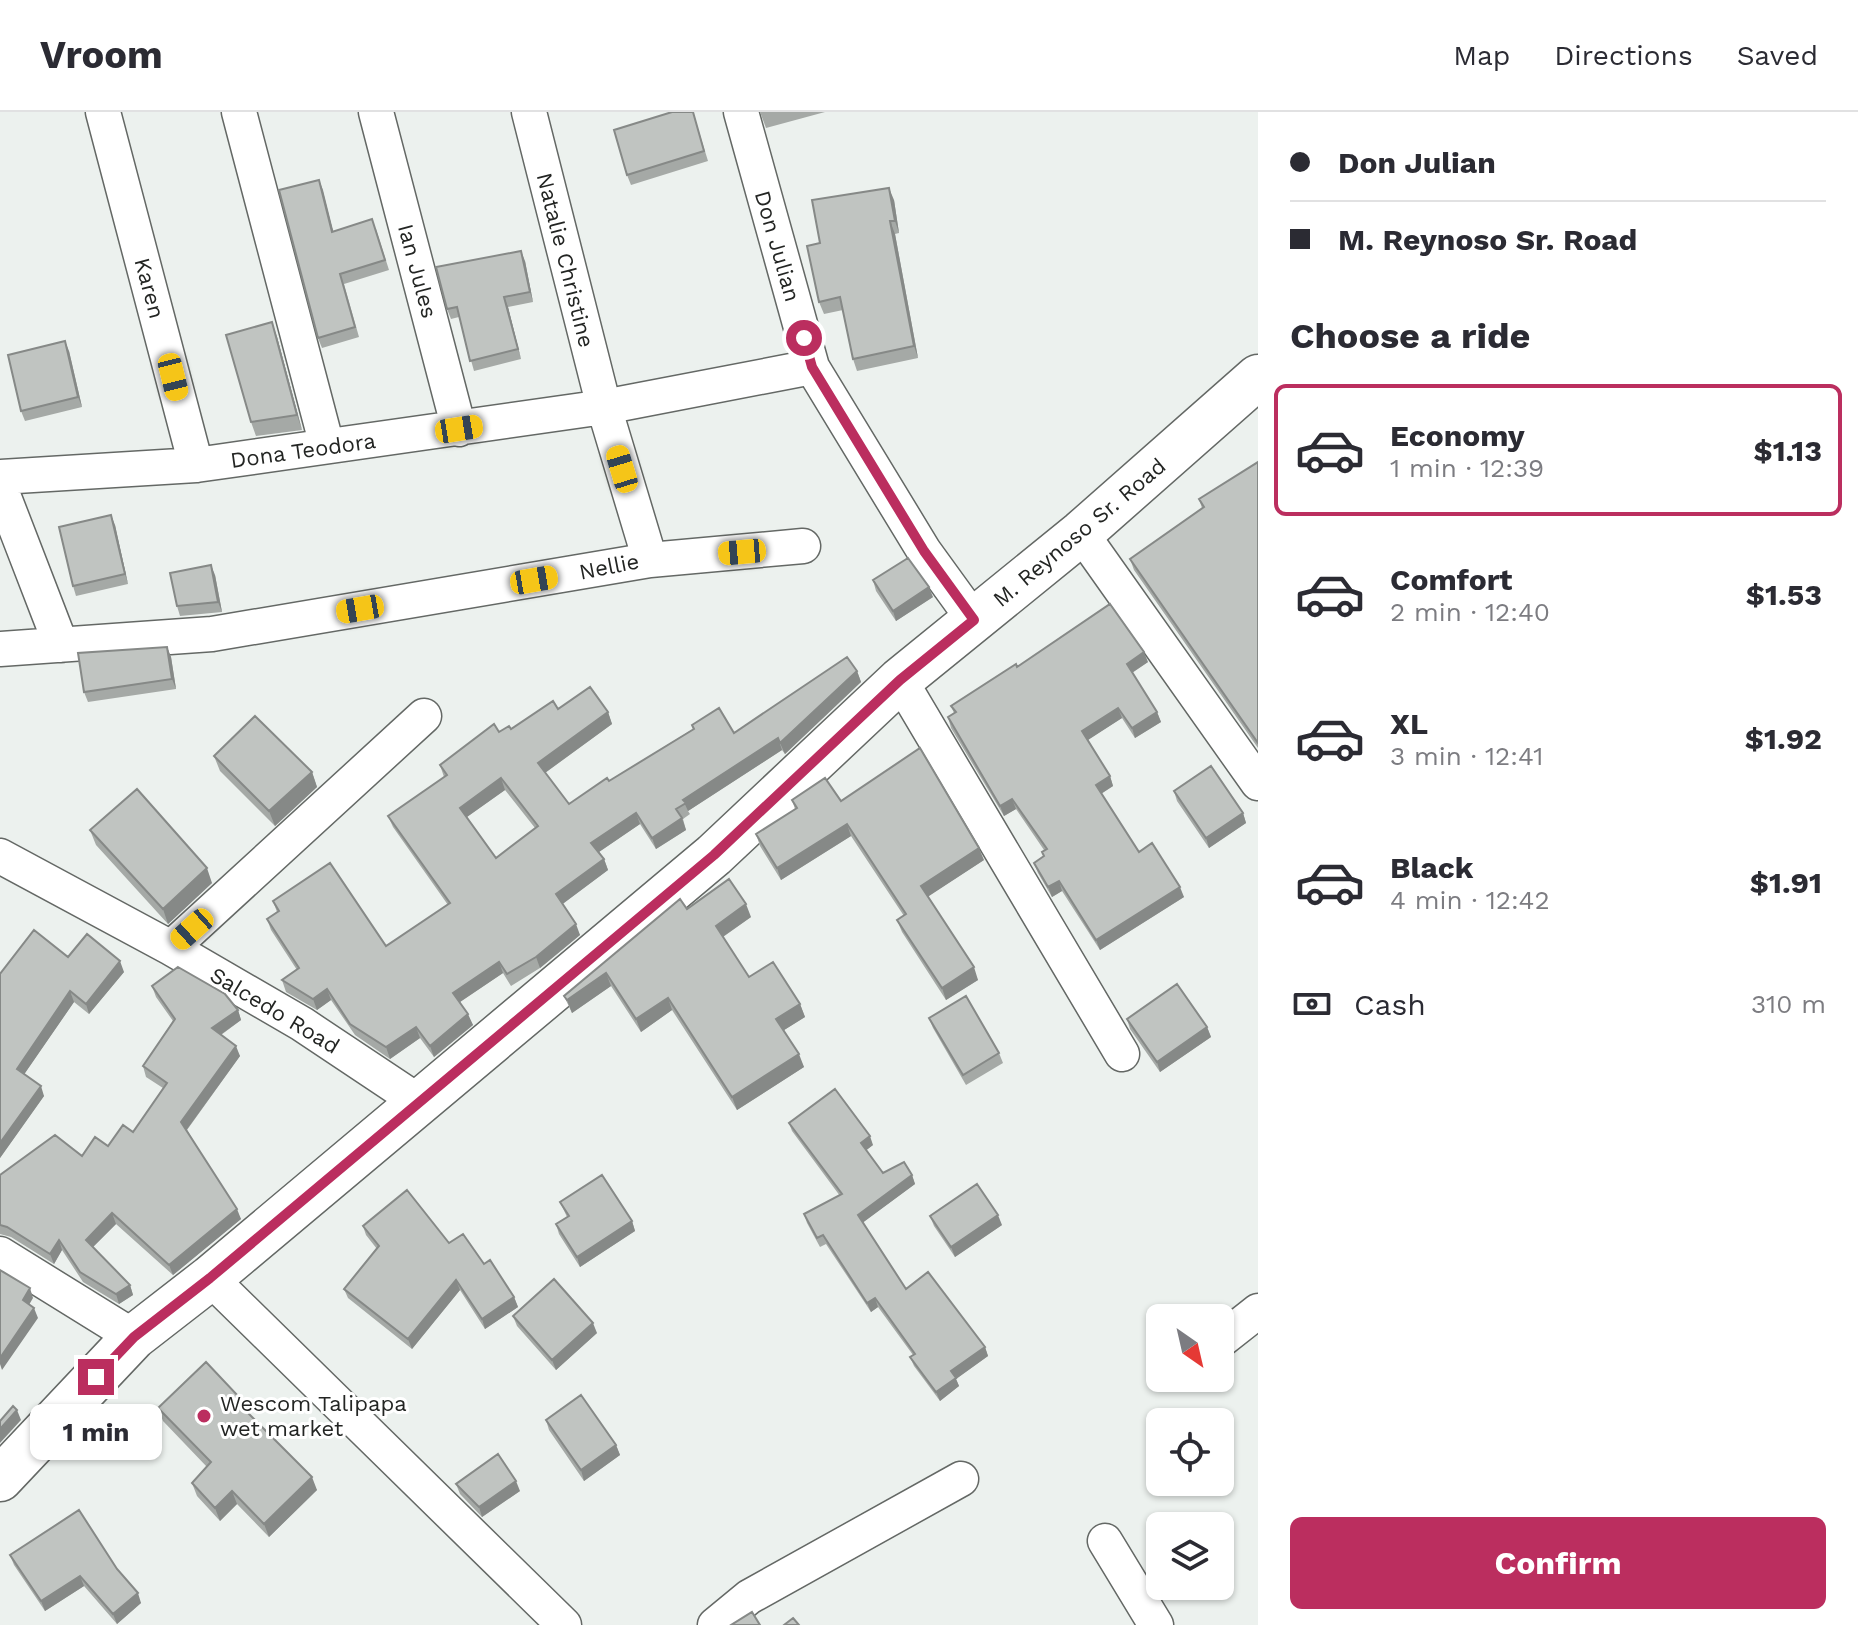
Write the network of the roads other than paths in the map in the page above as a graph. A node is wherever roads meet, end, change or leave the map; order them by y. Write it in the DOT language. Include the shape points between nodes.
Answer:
graph roads {
  1 [pos="103,112"];
  2 [pos="239,112"];
  3 [pos="376,112"];
  4 [pos="529,112"];
  5 [pos="741,112"];
  6 [pos="812,367"];
  7 [pos="1258,377"];
  8 [pos="604,407"];
  9 [pos="459,429"];
  10 [pos="327,446"];
  11 [pos="196,465"];
  12 [pos="0,477"];
  13 [pos="0,487"];
  14 [pos="1081,533"];
  15 [pos="803,546"];
  16 [pos="650,560"];
  17 [pos="974,620"];
  18 [pos="61,645"];
  19 [pos="0,649"];
  20 [pos="900,680"];
  21 [pos="424,716"];
  22 [pos="1258,783"];
  23 [pos="0,856"];
  24 [pos="171,948"];
  25 [pos="1122,1054"];
  26 [pos="419,1102"];
  27 [pos="0,1254"];
  28 [pos="210,1278"];
  29 [pos="1258,1311"];
  30 [pos="1234,1330"];
  31 [pos="134,1337"];
  32 [pos="0,1479"];
  33 [pos="961,1479"];
  34 [pos="1105,1541"];
  35 [pos="564,1625"];
  36 [pos="715,1625"];
  37 [pos="1156,1625"];
  1 -- 11 [label="street, Karen"];
  2 -- 10 [label="street"];
  3 -- 9 [label="street, Ian Jules"];
  4 -- 8 [label="street, Natalie Christine"];
  5 -- 6 [label="street, Don Julian"];
  6 -- 8 [label="street"];
  6 -- 17 [label="street, Don Julian" via="924,551"];
  7 -- 14 [label="street, M. Reynoso Sr. Road"];
  8 -- 9 [label="street, Dona Teodora"];
  8 -- 16 [label="street, Nellie"];
  9 -- 10 [label="street, Dona Teodora"];
  10 -- 11 [label="street, Dona Teodora"];
  11 -- 12 [label="street, Dona Teodora"];
  13 -- 18 [label="street"];
  14 -- 17 [label="street, M. Reynoso Sr. Road"];
  14 -- 22 [label="street"];
  15 -- 16 [label="street"];
  16 -- 18 [label="street, Nellie" via="212,634"];
  17 -- 20 [label="street, M. Reynoso Sr. Road"];
  18 -- 19 [label="street, Nellie"];
  20 -- 25 [label="street"];
  20 -- 26 [label="street, M. Reynoso Sr. Road" via="714,855"];
  21 -- 24 [label="street"];
  23 -- 24 [label="street, Salcedo Road"];
  24 -- 26 [label="street, Salcedo Road" via="302,1024"];
  26 -- 28 [label="street, M. Reynoso Sr. Road"];
  27 -- 31 [label="street"];
  28 -- 31 [label="street, M. Reynoso Sr. Road"];
  28 -- 35 [label="street"];
  29 -- 30 [label="street"];
  31 -- 32 [label="street, M. Reynoso Sr. Road"];
  33 -- 36 [label="street" via="749,1597"];
  34 -- 37 [label="street"];
}
